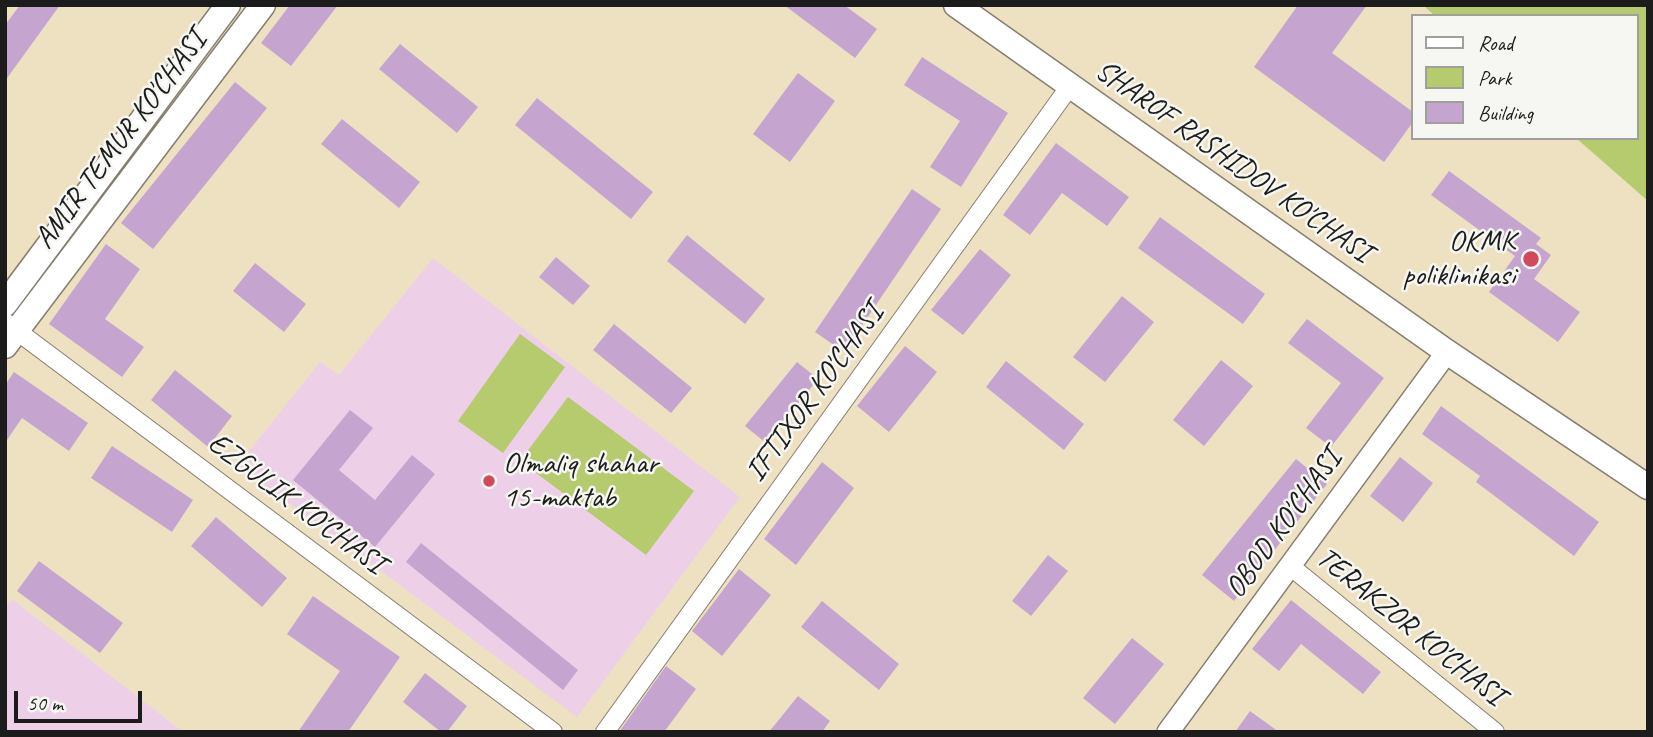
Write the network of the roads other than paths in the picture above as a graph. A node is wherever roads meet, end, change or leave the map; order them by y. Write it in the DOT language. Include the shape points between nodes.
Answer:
graph roads {
  1 [pos="228,5"];
  2 [pos="262,5"];
  3 [pos="956,5"];
  4 [pos="1070,86"];
  5 [pos="5,304"];
  6 [pos="9,333"];
  7 [pos="1447,352"];
  8 [pos="1648,487"];
  9 [pos="1290,566"];
  10 [pos="553,732"];
  11 [pos="605,732"];
  12 [pos="1168,732"];
  13 [pos="1495,732"];
  1 -- 5 [label="main road, AMIR TEMUR KO'CHASI"];
  2 -- 6 [label="main road, AMIR TEMUR KO'CHASI"];
  3 -- 4 [label="main road, SHAROF RASHIDOV KO'CHASI"];
  4 -- 7 [label="main road, SHAROF RASHIDOV KO'CHASI"];
  4 -- 11 [label="street, IFTIXOR KO'CHASI"];
  6 -- 10 [label="street, EZGULIK KO'CHASI"];
  7 -- 8 [label="main road, SHAROF RASHIDOV KO'CHASI"];
  7 -- 9 [label="street, OBOD KO'CHASI"];
  9 -- 12 [label="street, OBOD KO'CHASI"];
  9 -- 13 [label="street, TERAKZOR KO'CHASI"];
}
